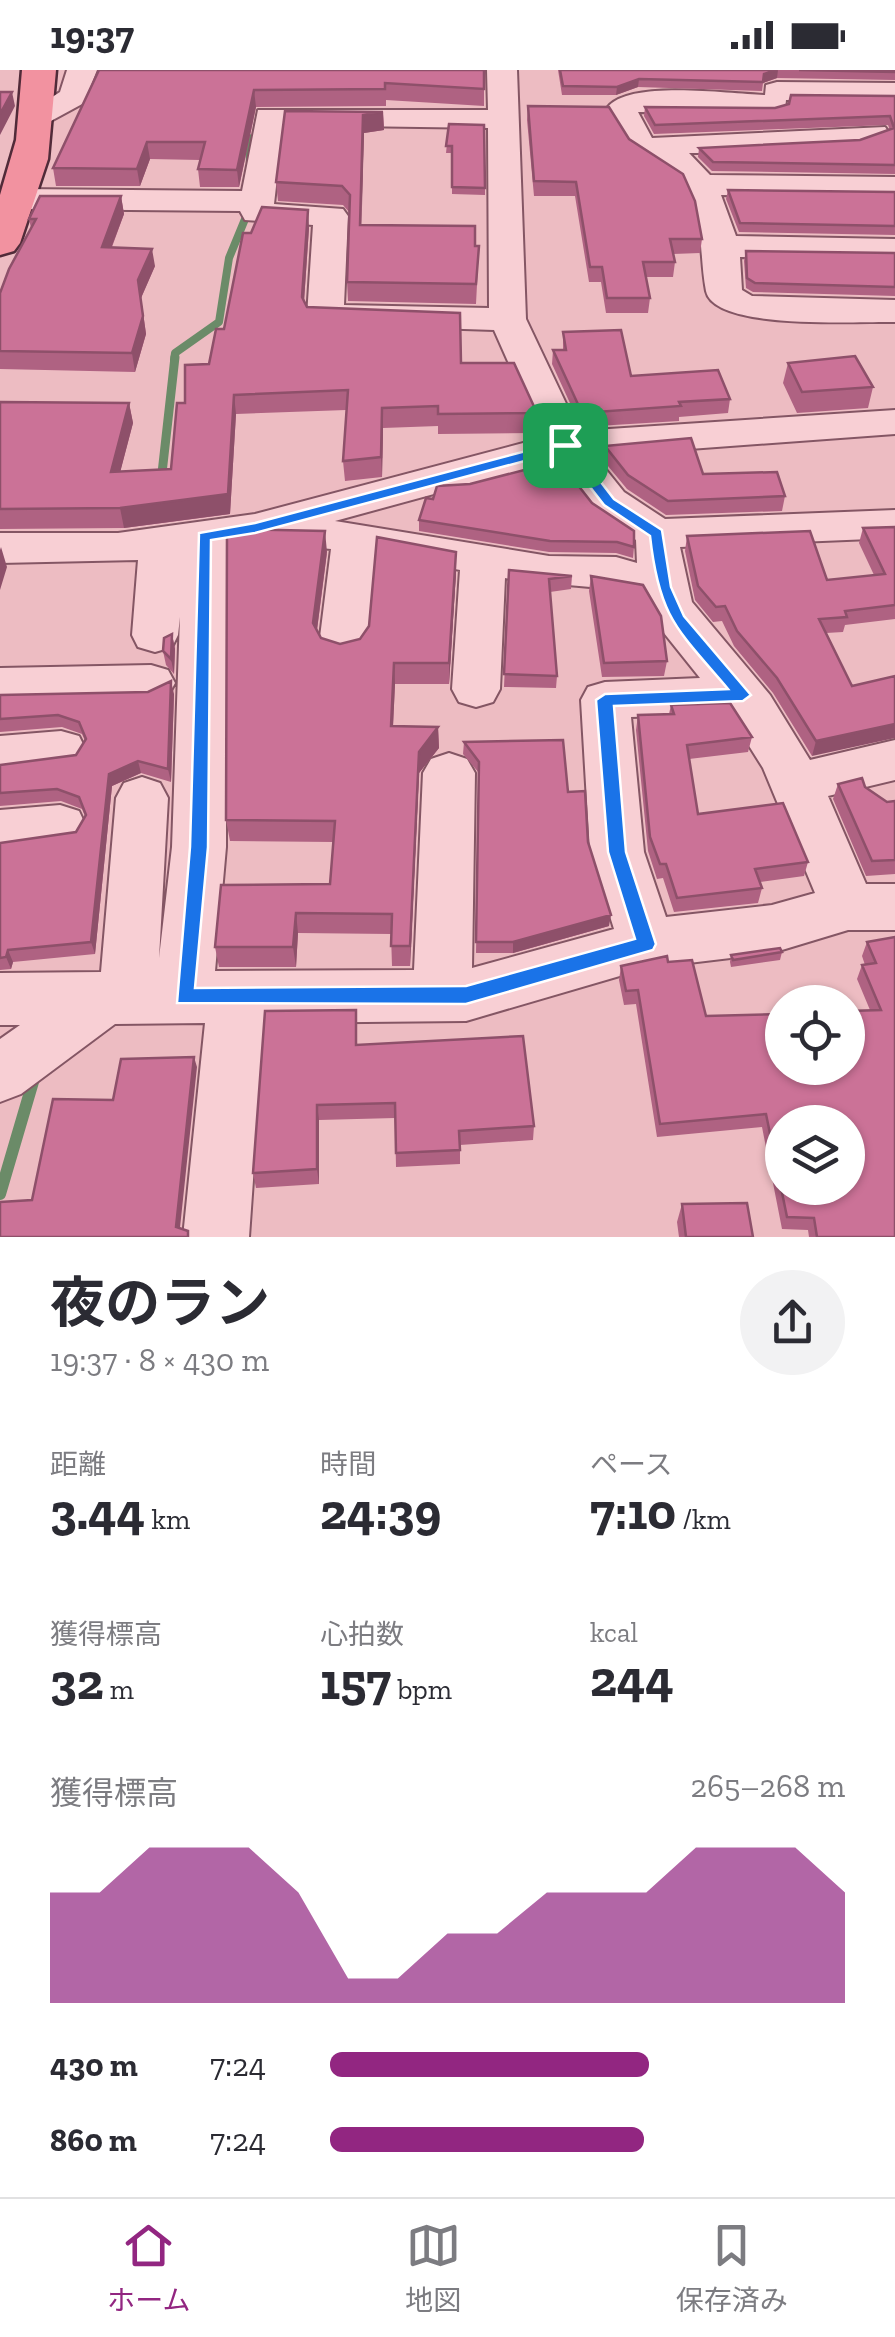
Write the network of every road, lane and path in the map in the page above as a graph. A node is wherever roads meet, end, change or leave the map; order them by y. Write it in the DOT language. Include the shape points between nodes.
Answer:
graph roads {
  1 [pos="40,70"];
  2 [pos="82,70"];
  3 [pos="502,70"];
  4 [pos="710,70"];
  5 [pos="850,92"];
  6 [pos="895,92"];
  7 [pos="724,102"];
  8 [pos="542,108"];
  9 [pos="582,108"];
  10 [pos="622,108"];
  11 [pos="502,113"];
  12 [pos="38,116"];
  13 [pos="874,134"];
  14 [pos="895,170"];
  15 [pos="691,176"];
  16 [pos="895,186"];
  17 [pos="15,187"];
  18 [pos="258,201"];
  19 [pos="0,241"];
  20 [pos="722,246"];
  21 [pos="895,249"];
  22 [pos="895,311"];
  23 [pos="508,319"];
  24 [pos="895,422"];
  25 [pos="565,445"];
  26 [pos="895,524"];
  27 [pos="255,528"];
  28 [pos="657,534"];
  29 [pos="356,536"];
  30 [pos="183,539"];
  31 [pos="0,548"];
  32 [pos="483,559"];
  33 [pos="663,587"];
  34 [pos="155,635"];
  35 [pos="343,645"];
  36 [pos="151,683"];
  37 [pos="0,686"];
  38 [pos="476,689"];
  39 [pos="743,695"];
  40 [pos="61,750"];
  41 [pos="0,755"];
  42 [pos="895,760"];
  43 [pos="449,773"];
  44 [pos="795,784"];
  45 [pos="142,798"];
  46 [pos="60,826"];
  47 [pos="0,832"];
  48 [pos="871,907"];
  49 [pos="646,944"];
  50 [pos="442,995"];
  51 [pos="210,997"];
  52 [pos="116,998"];
  53 [pos="0,999"];
  54 [pos="0,1074"];
  55 [pos="216,1237"];
  1 -- 12 [label="main road"];
  2 -- 12 [label="street" via="73,97"];
  3 -- 11 [label="street"];
  4 -- 7 [label="street"];
  5 -- 6 [label="street"];
  5 -- 7 [label="street"];
  5 -- 13 [label="street"];
  7 -- 10 [label="street" via="638,100"];
  8 -- 11 [label="street"];
  9 -- 10 [label="street"];
  10 -- 15 [label="street" via="628,133 652,157"];
  11 -- 18 [label="street" via="269,116"];
  11 -- 23 [label="street"];
  12 -- 17 [label="main road"];
  13 -- 14 [label="street"];
  13 -- 15 [label="street" via="793,144 663,144"];
  15 -- 16 [label="street"];
  15 -- 20 [label="street"];
  17 -- 18 [label="street"];
  17 -- 19 [label="main road"];
  18 -- 23 [label="street" via="256,213 331,216 325,316"];
  20 -- 21 [label="street"];
  20 -- 22 [label="street" via="724,294 744,307"];
  23 -- 25 [label="street"];
  24 -- 25 [label="street"];
  25 -- 27 [label="street"];
  25 -- 28 [label="street" via="609,502"];
  26 -- 28 [label="street"];
  27 -- 29 [label="street"];
  27 -- 30 [label="street"];
  28 -- 33 [label="street"];
  29 -- 32 [label="street"];
  29 -- 35 [label="street"];
  30 -- 31 [label="street" via="118,548"];
  30 -- 34 [label="street"];
  30 -- 51 [label="street"];
  32 -- 33 [label="street" via="549,571 616,572"];
  32 -- 38 [label="street"];
  33 -- 39 [label="street" via="678,619"];
  36 -- 37 [label="street"];
  39 -- 44 [label="street"];
  39 -- 49 [label="street" via="605,700 617,852"];
  40 -- 41 [label="street"];
  42 -- 44 [label="street"];
  43 -- 50 [label="street"];
  44 -- 48 [label="street"];
  45 -- 52 [label="street"];
  46 -- 47 [label="street"];
  48 -- 49 [label="street"];
  49 -- 50 [label="street" via="466,995"];
  50 -- 51 [label="street"];
  51 -- 52 [label="street"];
  51 -- 55 [label="street"];
  52 -- 53 [label="street"];
  52 -- 54 [label="street"];
}
